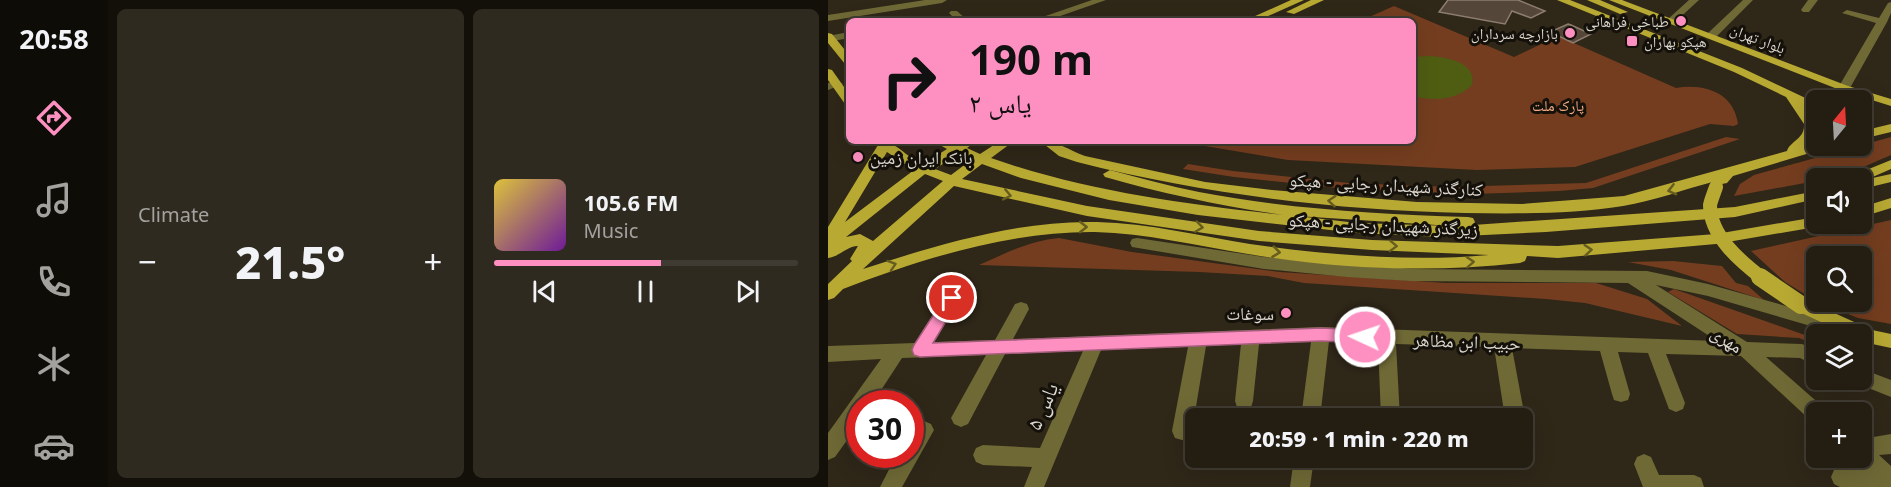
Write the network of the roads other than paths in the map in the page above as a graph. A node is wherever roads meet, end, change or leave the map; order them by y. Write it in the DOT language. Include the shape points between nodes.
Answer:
graph roads {
  1 [pos="942,0"];
  2 [pos="1101,0"];
  3 [pos="1299,0"];
  4 [pos="1319,0"];
  5 [pos="1562,0"];
  6 [pos="1592,0"];
  7 [pos="1614,0"];
  8 [pos="1694,0"];
  9 [pos="1748,0"];
  10 [pos="1813,0"];
  11 [pos="1891,5"];
  12 [pos="1806,10"];
  13 [pos="954,13"];
  14 [pos="1847,13"];
  15 [pos="828,18"];
  16 [pos="960,18"];
  17 [pos="1045,18"];
  18 [pos="1256,18"];
  19 [pos="1276,18"];
  20 [pos="1671,21"];
  21 [pos="1882,22"];
  22 [pos="846,35"];
  23 [pos="1711,36"];
  24 [pos="829,37"];
  25 [pos="846,58"];
  26 [pos="828,72"];
  27 [pos="832,86"];
  28 [pos="1844,88"];
  29 [pos="1823,90"];
  30 [pos="1789,93"];
  31 [pos="846,99"];
  32 [pos="1806,102"];
  33 [pos="1891,103"];
  34 [pos="1891,128"];
  35 [pos="1872,133"];
  36 [pos="882,144"];
  37 [pos="884,144"];
  38 [pos="945,144"];
  39 [pos="964,144"];
  40 [pos="1003,144"];
  41 [pos="1050,144"];
  42 [pos="955,149"];
  43 [pos="1806,149"];
  44 [pos="1789,153"];
  45 [pos="980,159"];
  46 [pos="1082,159"];
  47 [pos="1891,164"];
  48 [pos="922,170"];
  49 [pos="1872,172"];
  50 [pos="1728,173"];
  51 [pos="1891,178"];
  52 [pos="950,180"];
  53 [pos="1872,183"];
  54 [pos="1806,197"];
  55 [pos="1891,203"];
  56 [pos="1872,209"];
  57 [pos="1806,224"];
  58 [pos="1546,227"];
  59 [pos="828,239"];
  60 [pos="1137,243"];
  61 [pos="828,244"];
  62 [pos="1558,252"];
  63 [pos="828,254"];
  64 [pos="1629,276"];
  65 [pos="833,290"];
  66 [pos="952,298"];
  67 [pos="1021,309"];
  68 [pos="1823,324"];
  69 [pos="1840,324"];
  70 [pos="1321,334"];
  71 [pos="1251,337"];
  72 [pos="1872,337"];
  73 [pos="1387,338"];
  74 [pos="1198,339"];
  75 [pos="1872,339"];
  76 [pos="1891,341"];
  77 [pos="1502,342"];
  78 [pos="1095,343"];
  79 [pos="1607,346"];
  80 [pos="1891,346"];
  81 [pos="1000,347"];
  82 [pos="1655,347"];
  83 [pos="920,350"];
  84 [pos="1746,350"];
  85 [pos="897,351"];
  86 [pos="1806,353"];
  87 [pos="828,354"];
  88 [pos="1872,381"];
  89 [pos="1891,389"];
  90 [pos="870,390"];
  91 [pos="1621,394"];
  92 [pos="1244,401"];
  93 [pos="1676,404"];
  94 [pos="1806,404"];
  95 [pos="1311,408"];
  96 [pos="1390,408"];
  97 [pos="1513,408"];
  98 [pos="961,418"];
  99 [pos="846,424"];
  100 [pos="1182,431"];
  101 [pos="1891,444"];
  102 [pos="1872,448"];
  103 [pos="828,450"];
  104 [pos="983,455"];
  105 [pos="1047,458"];
  106 [pos="1872,460"];
  107 [pos="1644,464"];
  108 [pos="901,468"];
  109 [pos="1303,468"];
  110 [pos="1841,477"];
  111 [pos="1889,478"];
  112 [pos="1653,486"];
  113 [pos="1694,486"];
  114 [pos="890,487"];
  115 [pos="1034,487"];
  116 [pos="1300,487"];
  1 -- 15 [label="street"];
  2 -- 17 [label="street"];
  3 -- 18 [label="main road"];
  4 -- 19 [label="main road"];
  5 -- 30 [label="main road"];
  6 -- 29 [label="main road, بلوار تهران"];
  7 -- 20 [label="main road, بلوار تهران"];
  8 -- 20 [label="street"];
  9 -- 23 [label="street"];
  10 -- 12 [label="street"];
  11 -- 21 [label="street"];
  13 -- 16 [label="street"];
  14 -- 21 [label="street"];
  20 -- 23 [label="main road, بلوار تهران"];
  21 -- 28 [label="street"];
  22 -- 24 [label="street"];
  23 -- 28 [label="main road, بلوار تهران"];
  24 -- 25 [label="main road"];
  26 -- 27 [label="main road"];
  27 -- 31 [label="main road"];
  28 -- 33 [label="main road, بلوار تهران"];
  30 -- 32 [label="main road"];
  30 -- 44 [label="main road" via="1809,120 1812,131 1808,139"];
  34 -- 35 [label="main road"];
  36 -- 59 [label="main road"];
  37 -- 48 [label="main road, زیرگذر شهیدان رجایی - هپکو"];
  38 -- 42 [label="main road, زیرگذر شهیدان رجایی - هپکو"];
  39 -- 42 [label="main road"];
  40 -- 45 [label="main road"];
  41 -- 46 [label="main road, کنارگذر شهیدان رجایی - هپکو"];
  42 -- 45 [label="main road, زیرگذر شهیدان رجایی - هپکو"];
  42 -- 48 [label="main road"];
  43 -- 44 [label="main road, کنارگذر شهیدان رجایی - هپکو"];
  44 -- 50 [label="main road, کنارگذر شهیدان رجایی - هپکو"];
  45 -- 52 [label="main road"];
  45 -- 58 [label="main road, زیرگذر شهیدان رجایی - هپکو" via="1026,175 1109,195 1274,220 1443,232"];
  50 -- 46 [label="main road, کنارگذر شهیدان رجایی - هپکو, one-way" via="1624,201 1522,209 1417,207 1205,186"];
  46 -- 58 [label="main road" via="1100,171 1140,184 1192,197 1267,208"];
  47 -- 49 [label="main road"];
  48 -- 52 [label="main road, زیرگذر شهیدان رجایی - هپکو"];
  48 -- 61 [label="main road"];
  50 -- 69 [label="main road, bridge" via="1712,193 1710,211 1719,234 1763,281"];
  51 -- 53 [label="main road"];
  52 -- 62 [label="main road, زیرگذر شهیدان رجایی - هپکو, one-way" via="1042,203 1259,236"];
  52 -- 65 [label="main road"];
  54 -- 58 [label="main road, زیرگذر شهیدان رجایی - هپکو" via="1735,212"];
  55 -- 56 [label="main road"];
  62 -- 57 [label="main road, زیرگذر شهیدان رجایی - هپکو, one-way" via="1716,239"];
  60 -- 64 [label="street" via="1264,263 1357,272"];
  65 -- 62 [label="main road, one-way" via="895,263 1063,227 1137,230 1316,257 1429,264 1495,261"];
  63 -- 65 [label="main road" via="853,240 860,239 867,245"];
  64 -- 68 [label="street" via="1708,290"];
  64 -- 84 [label="street, مهری"];
  66 -- 83 [label="street"];
  67 -- 81 [label="street"];
  70 -- 71 [label="street, حبیب ابن مظاهر"];
  70 -- 73 [label="street, حبیب ابن مظاهر"];
  70 -- 95 [label="street"];
  71 -- 74 [label="street, حبیب ابن مظاهر"];
  71 -- 92 [label="street"];
  72 -- 76 [label="main road"];
  73 -- 77 [label="street, حبیب ابن مظاهر"];
  73 -- 96 [label="street"];
  74 -- 78 [label="street, حبیب ابن مظاهر"];
  74 -- 100 [label="street"];
  75 -- 80 [label="main road"];
  77 -- 79 [label="street, حبیب ابن مظاهر"];
  77 -- 97 [label="street"];
  78 -- 81 [label="street, حبیب ابن مظاهر"];
  78 -- 105 [label="street, یاس ۵"];
  79 -- 82 [label="street, حبیب ابن مظاهر"];
  79 -- 91 [label="street"];
  81 -- 83 [label="street, حبیب ابن مظاهر"];
  81 -- 98 [label="street"];
  82 -- 84 [label="street, حبیب ابن مظاهر"];
  82 -- 93 [label="street"];
  83 -- 85 [label="street, حبیب ابن مظاهر"];
  84 -- 86 [label="street, حبیب ابن مظاهر"];
  84 -- 94 [label="street, مهری"];
  85 -- 87 [label="street, حبیب ابن مظاهر"];
  85 -- 90 [label="street"];
  88 -- 89 [label="street"];
  99 -- 103 [label="street"];
  101 -- 102 [label="street"];
  104 -- 105 [label="street"];
  105 -- 115 [label="street, یاس ۵"];
  106 -- 111 [label="street"];
  107 -- 112 [label="street"];
  108 -- 114 [label="street"];
  109 -- 116 [label="street"];
  110 -- 111 [label="street"];
  112 -- 113 [label="street"];
}
